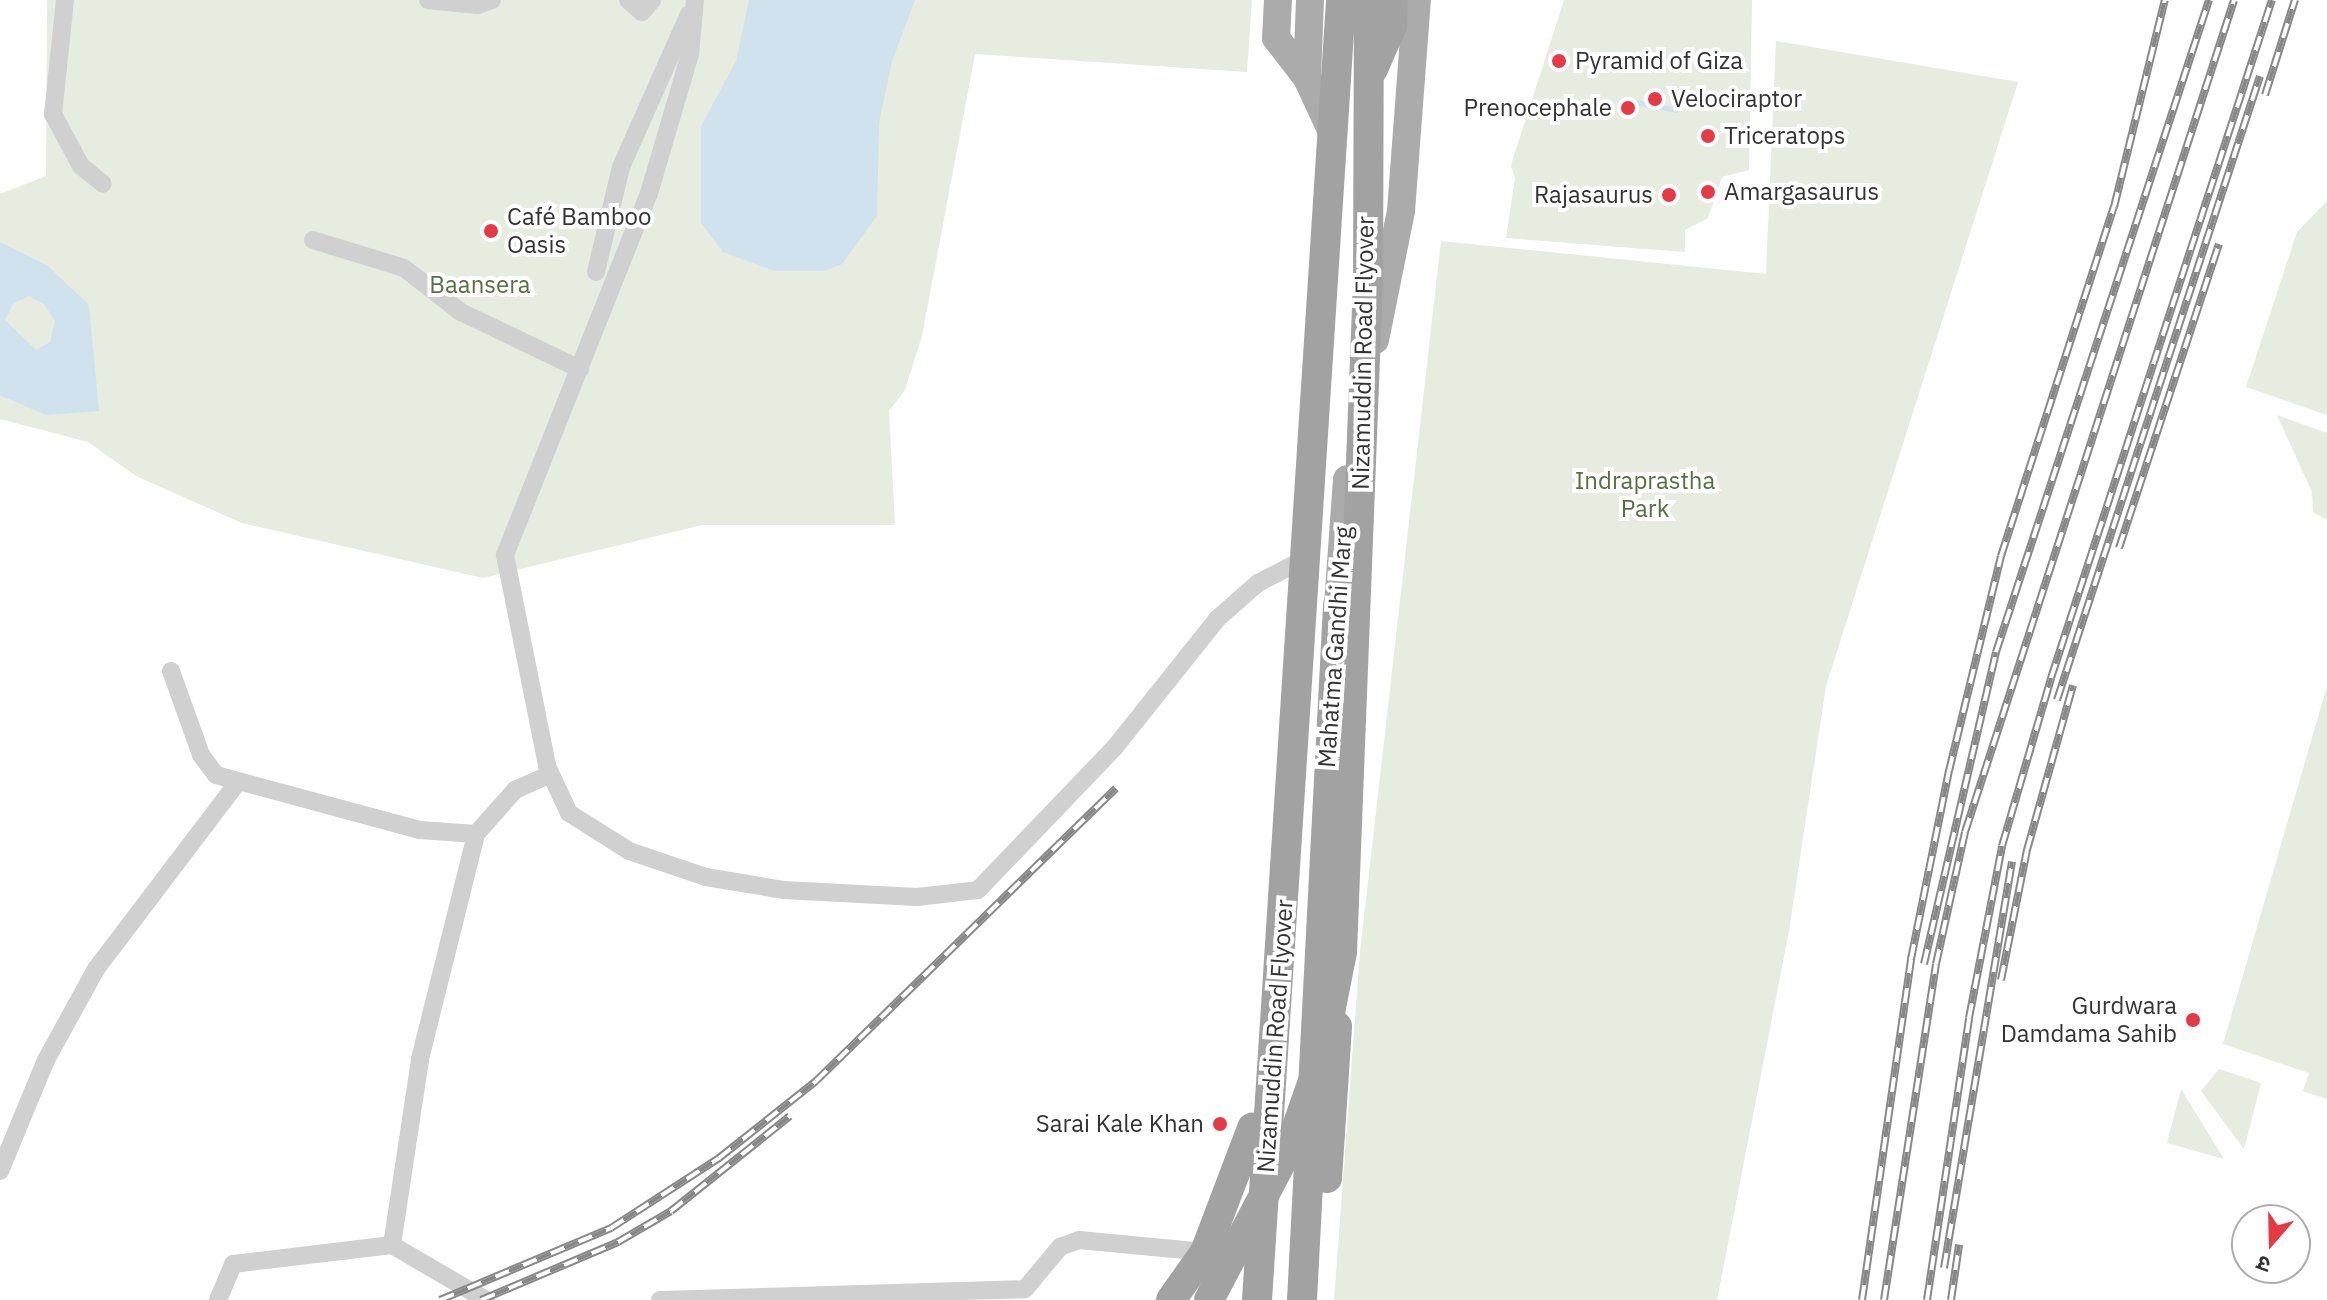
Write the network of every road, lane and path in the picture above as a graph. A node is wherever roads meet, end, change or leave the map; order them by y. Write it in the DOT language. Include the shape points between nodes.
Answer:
graph roads {
  1 [pos="65,0"];
  2 [pos="428,0"];
  3 [pos="492,0"];
  4 [pos="628,0"];
  5 [pos="652,0"];
  6 [pos="695,0"];
  7 [pos="1278,0"];
  8 [pos="1310,0"];
  9 [pos="1341,0"];
  10 [pos="1369,0"];
  11 [pos="1393,0"];
  12 [pos="1417,0"];
  13 [pos="1307,78"];
  14 [pos="1365,90"];
  15 [pos="1333,134"];
  16 [pos="103,184"];
  17 [pos="313,240"];
  18 [pos="596,272"];
  19 [pos="580,369"];
  20 [pos="1305,559"];
  21 [pos="1338,605"];
  22 [pos="171,671"];
  23 [pos="1293,772"];
  24 [pos="551,774"];
  25 [pos="237,783"];
  26 [pos="476,834"];
  27 [pos="1342,952"];
  28 [pos="1252,1128"];
  29 [pos="0,1171"];
  30 [pos="392,1245"];
  31 [pos="1205,1252"];
  32 [pos="218,1300"];
  33 [pos="486,1300"];
  34 [pos="660,1300"];
  35 [pos="1171,1300"];
  36 [pos="1209,1300"];
  37 [pos="1240,1300"];
  38 [pos="1257,1300"];
  39 [pos="1302,1300"];
  40 [pos="1318,1300"];
  1 -- 16 [label="street" via="53,114 81,166"];
  2 -- 3 [label="street"];
  4 -- 5 [label="street" via="642,12"];
  6 -- 18 [label="street" via="621,167"];
  6 -- 19 [label="street" via="690,54 649,193"];
  7 -- 13 [label="main road" via="1276,38"];
  8 -- 13 [label="main road, Mahatma Gandhi Marg"];
  9 -- 15 [label="highway"];
  10 -- 14 [label="highway, Nizamuddin Road Flyover"];
  11 -- 14 [label="highway" via="1392,25"];
  12 -- 21 [label="main road, Mahatma Gandhi Marg" via="1401,211 1346,488"];
  13 -- 15 [label="main road, Mahatma Gandhi Marg"];
  14 -- 27 [label="highway, Nizamuddin Road Flyover, bridge" via="1368,282"];
  15 -- 20 [label="highway, Mahatma Gandhi Marg"];
  17 -- 19 [label="street" via="404,268 461,312"];
  19 -- 24 [label="street" via="505,555"];
  20 -- 23 [label="highway, Mahatma Gandhi Marg"];
  20 -- 24 [label="street" via="1258,583 1217,619 1115,747 992,881 956,896 784,890 706,877 629,851 569,813"];
  21 -- 39 [label="highway, Mahatma Gandhi Marg"];
  22 -- 25 [label="street" via="208,769"];
  23 -- 28 [label="highway" via="1265,939"];
  23 -- 38 [label="highway, Nizamuddin Road Flyover, bridge"];
  24 -- 26 [label="street" via="515,790"];
  25 -- 26 [label="street" via="420,830"];
  25 -- 29 [label="street" via="96,969 46,1060"];
  26 -- 30 [label="street" via="416,1078"];
  27 -- 36 [label="highway, bridge" via="1321,1058 1291,1144"];
  27 -- 40 [label="highway, bridge"];
  28 -- 31 [label="highway"];
  28 -- 37 [label="highway"];
  30 -- 32 [label="street" via="233,1264"];
  30 -- 33 [label="street"];
  31 -- 34 [label="street" via="1079,1240 1060,1247 1025,1289"];
  31 -- 35 [label="highway"];
}
